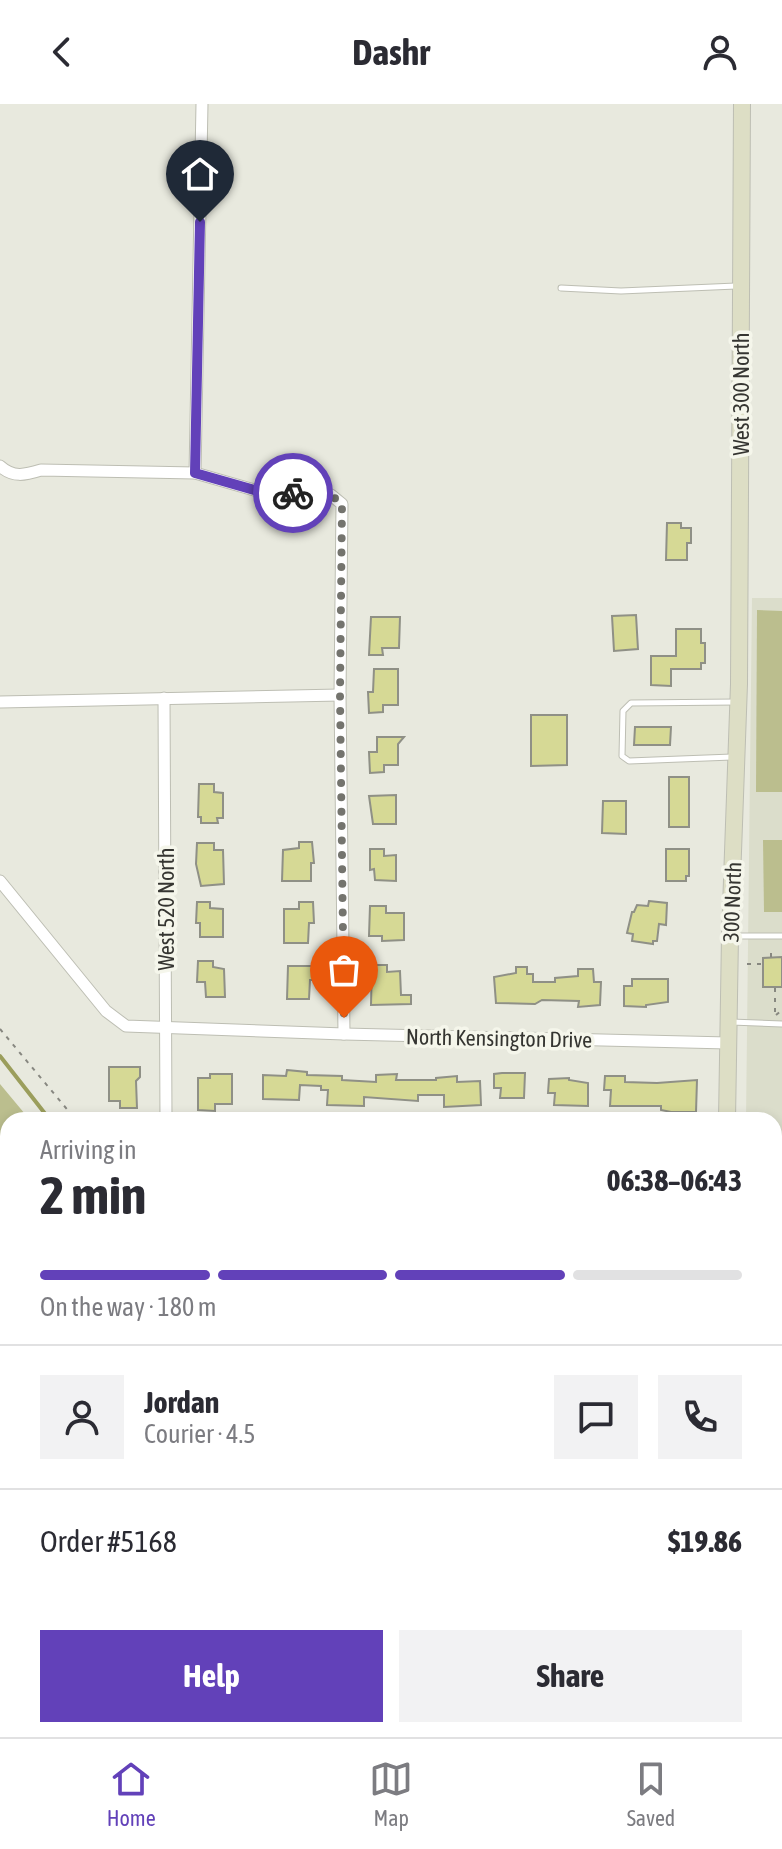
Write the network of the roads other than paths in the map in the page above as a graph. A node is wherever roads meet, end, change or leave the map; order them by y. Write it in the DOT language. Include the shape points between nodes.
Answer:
graph roads {
  1 [pos="202,104"];
  2 [pos="742,104"];
  3 [pos="741,286"];
  4 [pos="561,288"];
  5 [pos="4,470"];
  6 [pos="195,473"];
  7 [pos="739,684"];
  8 [pos="340,695"];
  9 [pos="164,698"];
  10 [pos="0,702"];
  11 [pos="739,702"];
  12 [pos="737,757"];
  13 [pos="0,881"];
  14 [pos="730,936"];
  15 [pos="782,936"];
  16 [pos="729,1022"];
  17 [pos="782,1024"];
  18 [pos="167,1028"];
  19 [pos="344,1034"];
  20 [pos="728,1043"];
  21 [pos="166,1112"];
  22 [pos="727,1112"];
  1 -- 6 [label="street"];
  2 -- 3 [label="street, West 300 North"];
  3 -- 4 [label="lane"];
  3 -- 7 [label="street, West 300 North"];
  5 -- 6 [label="street" via="23,475 41,470"];
  6 -- 8 [label="street" via="258,491 331,495 342,504"];
  7 -- 11 [label="street, 300 North"];
  8 -- 9 [label="street"];
  8 -- 19 [label="street"];
  9 -- 10 [label="street"];
  9 -- 18 [label="street, West 520 North"];
  11 -- 12 [label="street, 300 North"];
  11 -- 12 [label="lane" via="631,703 623,711 622,756 629,761"];
  12 -- 14 [label="street, 300 North"];
  13 -- 18 [label="street, North Kensington Drive" via="106,1011 126,1026"];
  14 -- 15 [label="lane"];
  14 -- 16 [label="street, 300 North"];
  16 -- 17 [label="lane"];
  16 -- 20 [label="street, 300 North"];
  18 -- 19 [label="street, North Kensington Drive"];
  18 -- 21 [label="street, West 520 North"];
  19 -- 20 [label="street, North Kensington Drive"];
  20 -- 22 [label="street, 300 North"];
}
